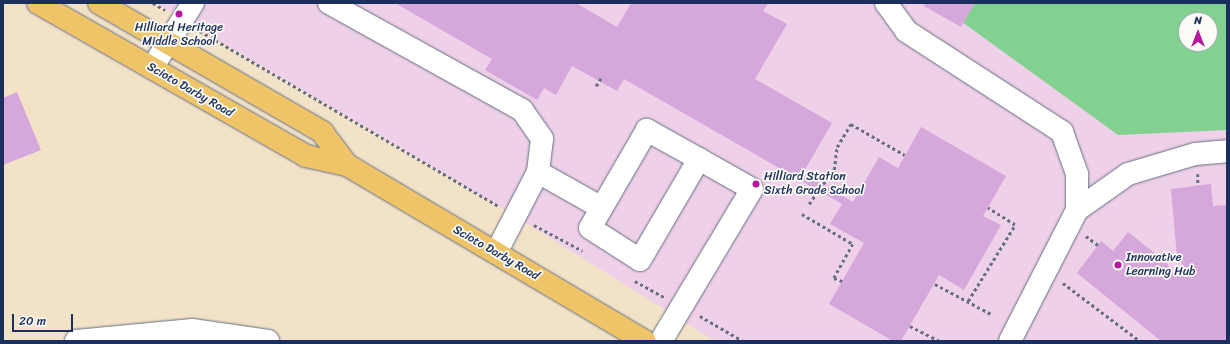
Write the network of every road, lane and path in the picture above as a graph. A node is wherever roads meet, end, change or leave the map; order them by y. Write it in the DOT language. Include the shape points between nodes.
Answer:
graph roads {
  1 [pos="38,3"];
  2 [pos="99,3"];
  3 [pos="153,3"];
  4 [pos="329,3"];
  5 [pos="886,3"];
  6 [pos="187,11"];
  7 [pos="168,41"];
  8 [pos="152,68"];
  9 [pos="601,78"];
  10 [pos="596,86"];
  11 [pos="1227,151"];
  12 [pos="905,155"];
  13 [pos="699,159"];
  14 [pos="347,165"];
  15 [pos="1198,170"];
  16 [pos="538,172"];
  17 [pos="823,184"];
  18 [pos="1198,186"];
  19 [pos="818,191"];
  20 [pos="809,204"];
  21 [pos="602,208"];
  22 [pos="988,208"];
  23 [pos="1077,210"];
  24 [pos="802,214"];
  25 [pos="515,216"];
  26 [pos="1084,234"];
  27 [pos="1098,245"];
  28 [pos="496,253"];
  29 [pos="590,255"];
  30 [pos="630,278"];
  31 [pos="842,281"];
  32 [pos="1063,283"];
  33 [pos="935,284"];
  34 [pos="968,301"];
  35 [pos="681,306"];
  36 [pos="993,314"];
  37 [pos="910,326"];
  38 [pos="76,341"];
  39 [pos="268,341"];
  40 [pos="644,341"];
  41 [pos="661,341"];
  42 [pos="743,341"];
  43 [pos="939,341"];
  44 [pos="1010,341"];
  45 [pos="1140,341"];
  1 -- 8 [label="main road, Scioto Darby Road"];
  2 -- 7 [label="main road, Scioto Darby Road"];
  3 -- 6 [label="path"];
  4 -- 16 [label="street" via="522,110 542,139"];
  5 -- 23 [label="street" via="906,31 1062,132 1077,174"];
  6 -- 7 [label="street"];
  6 -- 25 [label="path"];
  7 -- 8 [label="street"];
  7 -- 14 [label="main road, Scioto Darby Road" via="322,132"];
  8 -- 14 [label="main road, Scioto Darby Road" via="306,156"];
  9 -- 10 [label="path"];
  11 -- 23 [label="street" via="1195,154 1128,174"];
  12 -- 17 [label="path" via="851,124 837,147 834,170"];
  13 -- 21 [label="street" via="647,130"];
  13 -- 21 [label="street" via="640,260 590,228"];
  13 -- 35 [label="street" via="752,189"];
  14 -- 28 [label="main road, Scioto Darby Road"];
  15 -- 18 [label="path"];
  16 -- 21 [label="street"];
  16 -- 25 [label="street"];
  19 -- 20 [label="path"];
  22 -- 34 [label="path" via="1015,225"];
  23 -- 44 [label="street"];
  24 -- 31 [label="path" via="853,244 834,278"];
  25 -- 28 [label="street"];
  25 -- 29 [label="path"];
  26 -- 27 [label="path"];
  28 -- 40 [label="main road, Scioto Darby Road"];
  30 -- 35 [label="path"];
  32 -- 45 [label="path"];
  33 -- 34 [label="path"];
  34 -- 36 [label="path"];
  35 -- 41 [label="street"];
  35 -- 42 [label="path"];
  37 -- 43 [label="path"];
  38 -- 39 [label="street" via="192,330"];
}
